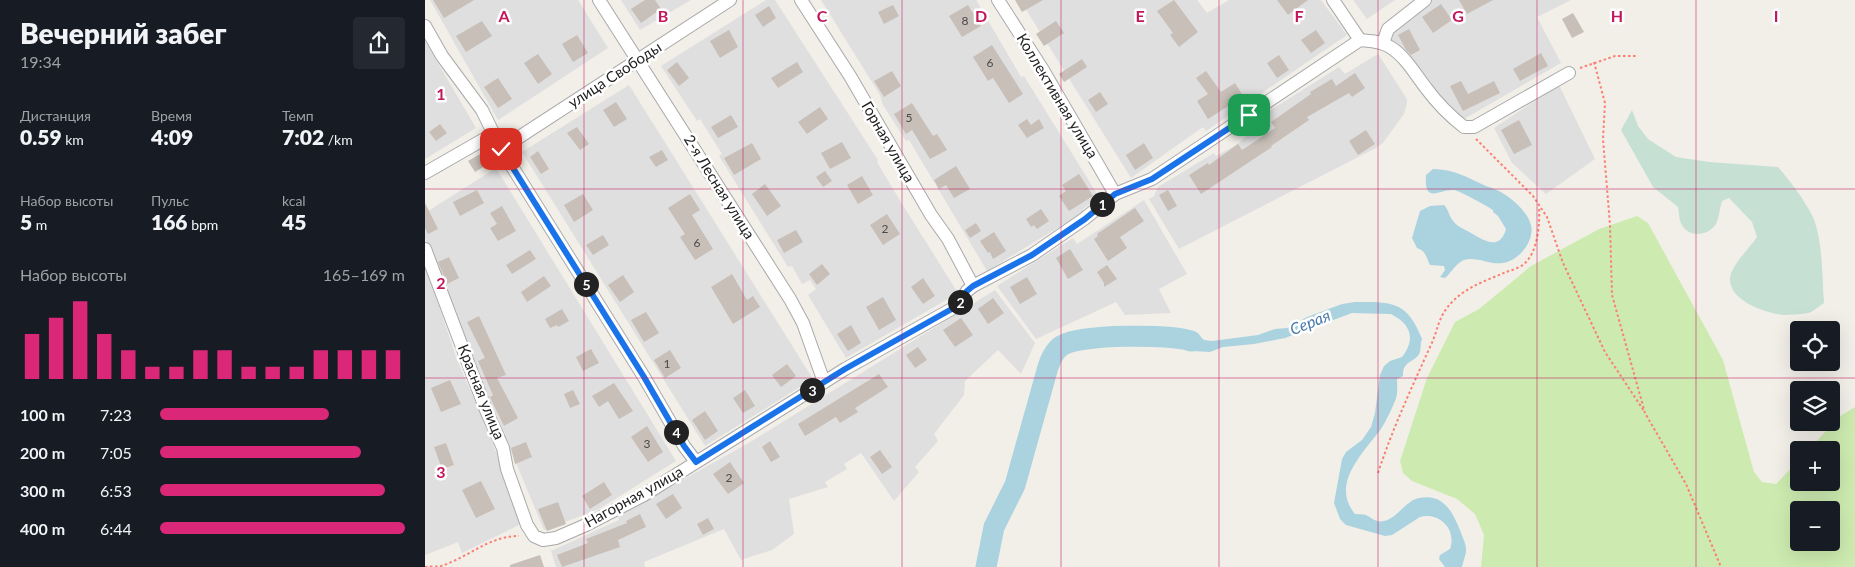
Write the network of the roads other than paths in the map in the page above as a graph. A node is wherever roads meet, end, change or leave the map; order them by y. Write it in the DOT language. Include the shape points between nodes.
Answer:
graph roads {
  1 [pos="599,0"];
  2 [pos="730,0"];
  3 [pos="801,0"];
  4 [pos="998,0"];
  5 [pos="1333,0"];
  6 [pos="1425,0"];
  7 [pos="425,26"];
  8 [pos="1359,40"];
  9 [pos="1383,43"];
  10 [pos="638,61"];
  11 [pos="1569,73"];
  12 [pos="493,134"];
  13 [pos="501,149"];
  14 [pos="425,173"];
  15 [pos="1115,194"];
  16 [pos="425,249"];
  17 [pos="973,286"];
  18 [pos="824,382"];
  19 [pos="696,462"];
  20 [pos="534,536"];
  1 -- 10 [label="street, 2-я Лесная улица"];
  2 -- 10 [label="street, улица Свободы"];
  3 -- 17 [label="street, Горная улица" via="850,76 926,207 949,239"];
  4 -- 15 [label="street, Коллективная улица"];
  5 -- 8 [label="street"];
  6 -- 9 [label="street" via="1388,29"];
  7 -- 12 [label="street" via="442,56 482,110"];
  8 -- 9 [label="street"];
  8 -- 15 [label="street, Нагорная улица" via="1152,179"];
  9 -- 11 [label="street" via="1402,57 1450,116 1465,127 1474,127"];
  10 -- 13 [label="street, улица Свободы"];
  10 -- 18 [label="street, 2-я Лесная улица" via="803,323"];
  12 -- 13 [label="street"];
  12 -- 14 [label="street"];
  13 -- 19 [label="street"];
  15 -- 17 [label="street, Нагорная улица" via="1032,255"];
  16 -- 20 [label="street, Красная улица" via="503,448 527,525"];
  17 -- 18 [label="street, Нагорная улица" via="957,306"];
  18 -- 19 [label="street, Нагорная улица"];
  19 -- 20 [label="street, Нагорная улица" via="586,525 555,538 543,540"];
}
